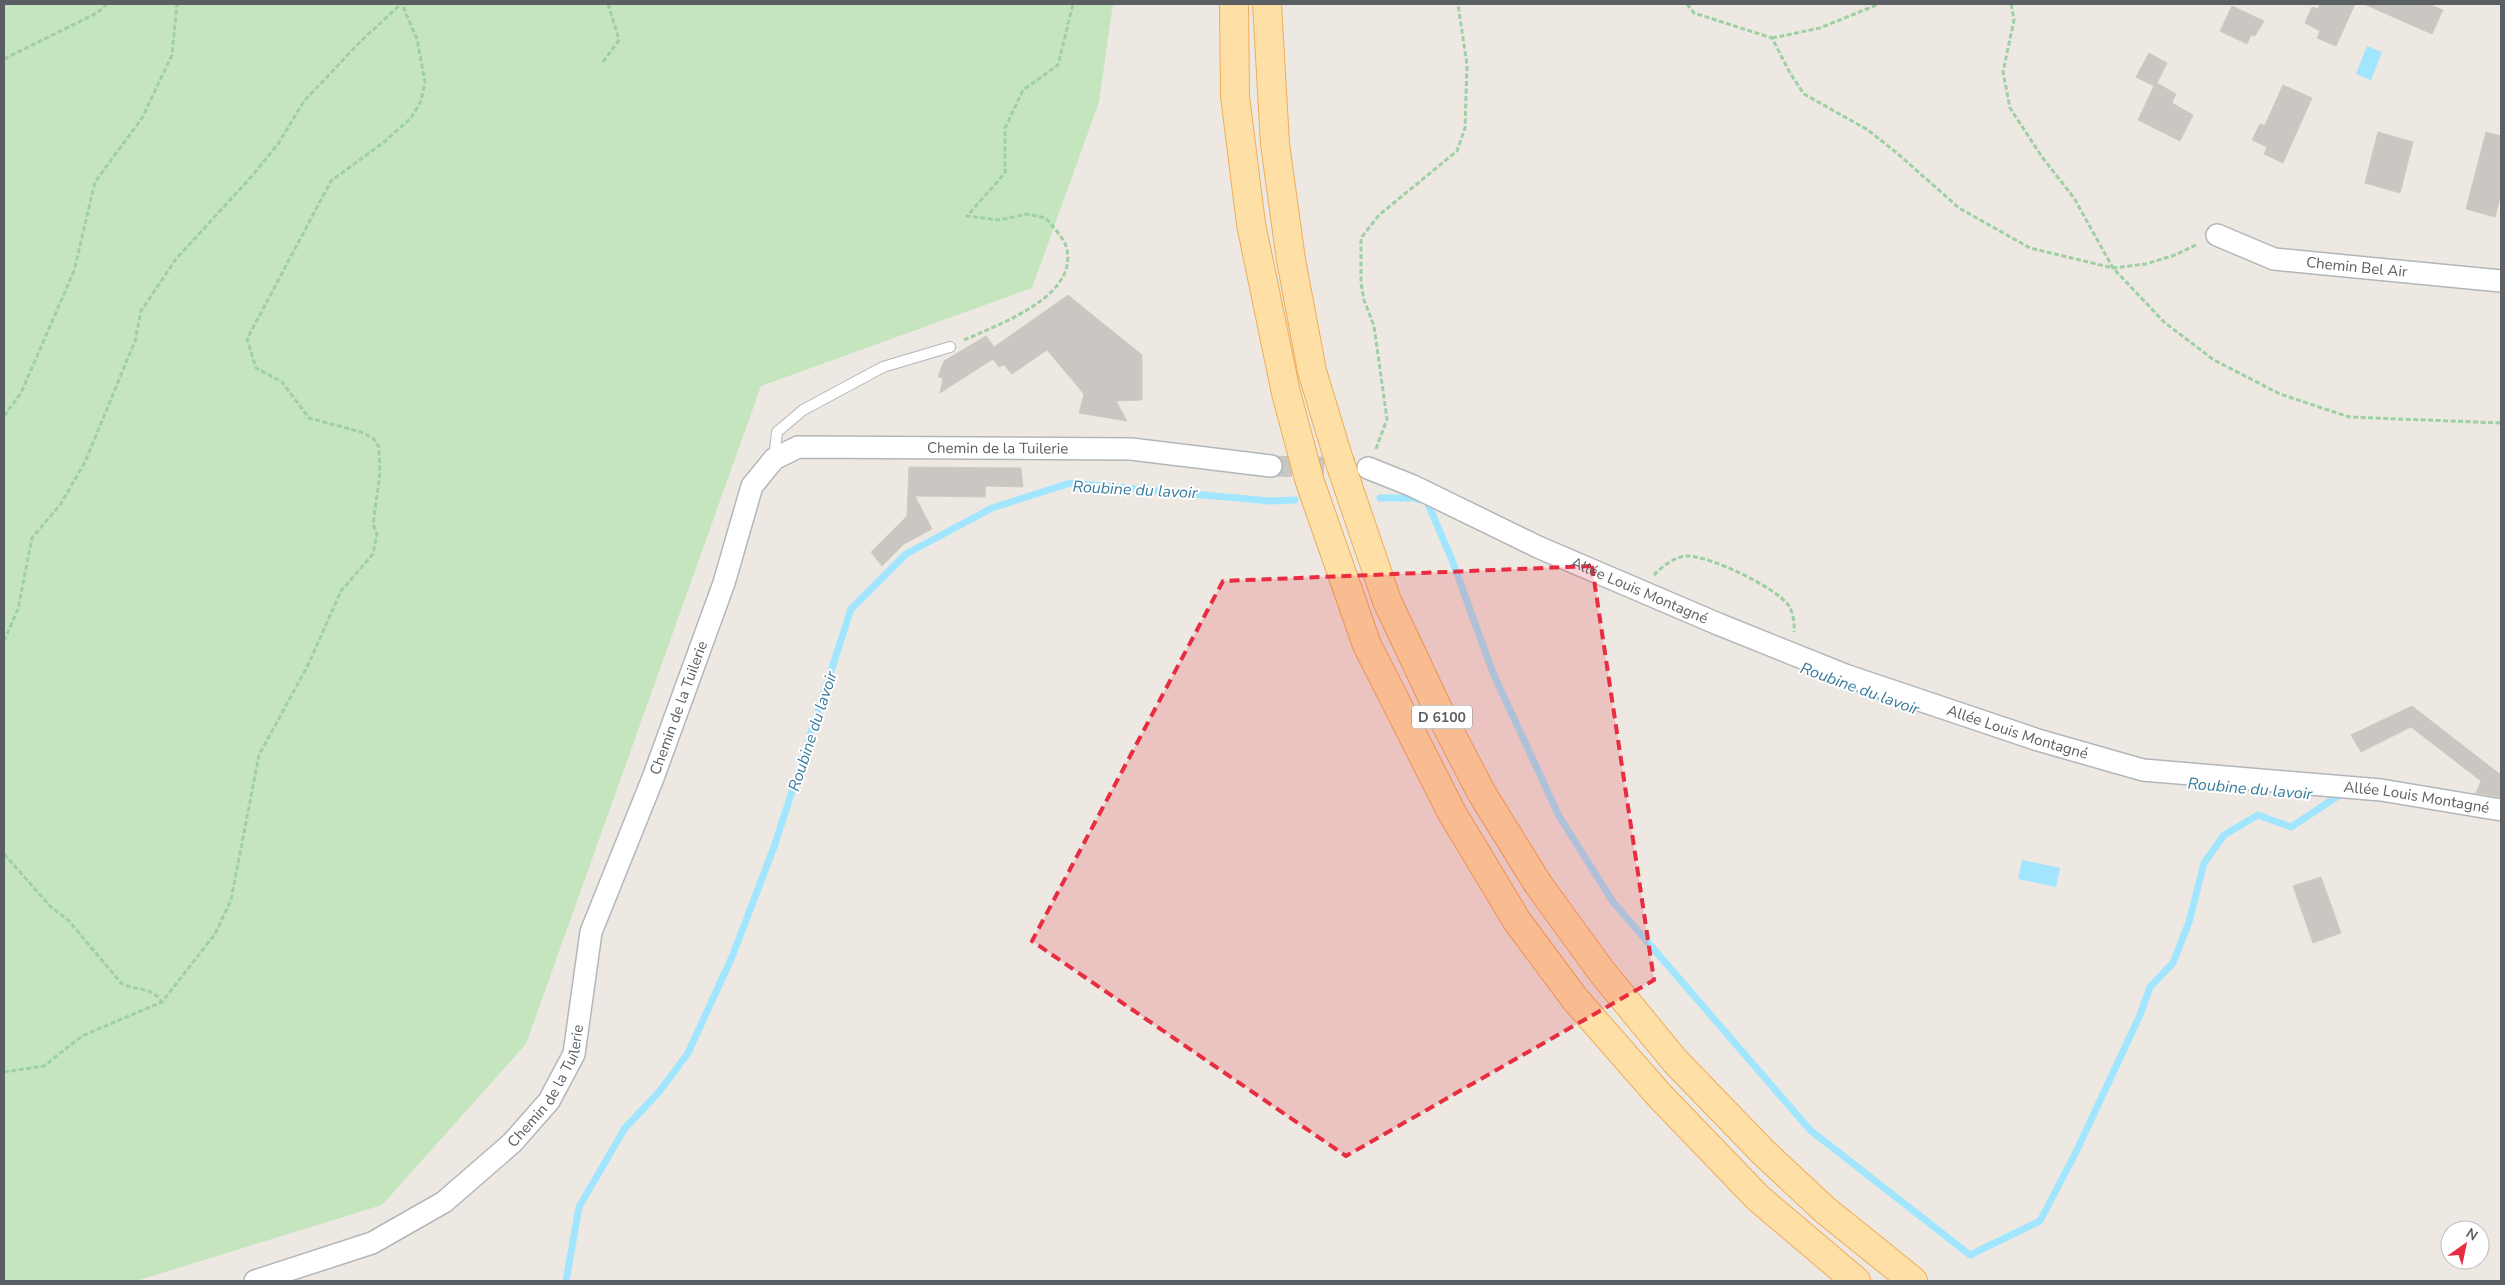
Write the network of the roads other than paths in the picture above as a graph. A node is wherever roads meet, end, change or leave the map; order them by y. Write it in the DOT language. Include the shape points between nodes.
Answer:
graph roads {
  1 [pos="1234,4"];
  2 [pos="1267,4"];
  3 [pos="2217,235"];
  4 [pos="2501,281"];
  5 [pos="950,346"];
  6 [pos="774,459"];
  7 [pos="1271,466"];
  8 [pos="1368,468"];
  9 [pos="2501,810"];
  10 [pos="255,1281"];
  11 [pos="1856,1281"];
  12 [pos="1913,1281"];
  1 -- 11 [label="main road, D 6100" via="1235,96 1251,224 1286,393 1310,482 1367,645 1452,813 1517,921 1575,998 1659,1094 1758,1198"];
  2 -- 12 [label="main road, D 6100" via="1275,144 1291,260 1312,371 1387,600 1437,708 1482,792 1538,884 1602,972 1675,1061 1764,1153 1825,1210"];
  3 -- 4 [label="street, Chemin Bel Air" via="2274,259"];
  5 -- 6 [label="lane" via="883,367 803,410 777,432"];
  6 -- 7 [label="street, Chemin de la Tuilerie" via="798,447 1131,449"];
  6 -- 10 [label="street, Chemin de la Tuilerie" via="752,486 717,602 592,932 574,1054 549,1101 512,1143 444,1202 372,1243"];
  8 -- 9 [label="street, Allée Louis Montagné" via="1413,486 1538,548 1845,675 2026,736 2143,770 2381,790"];
}
